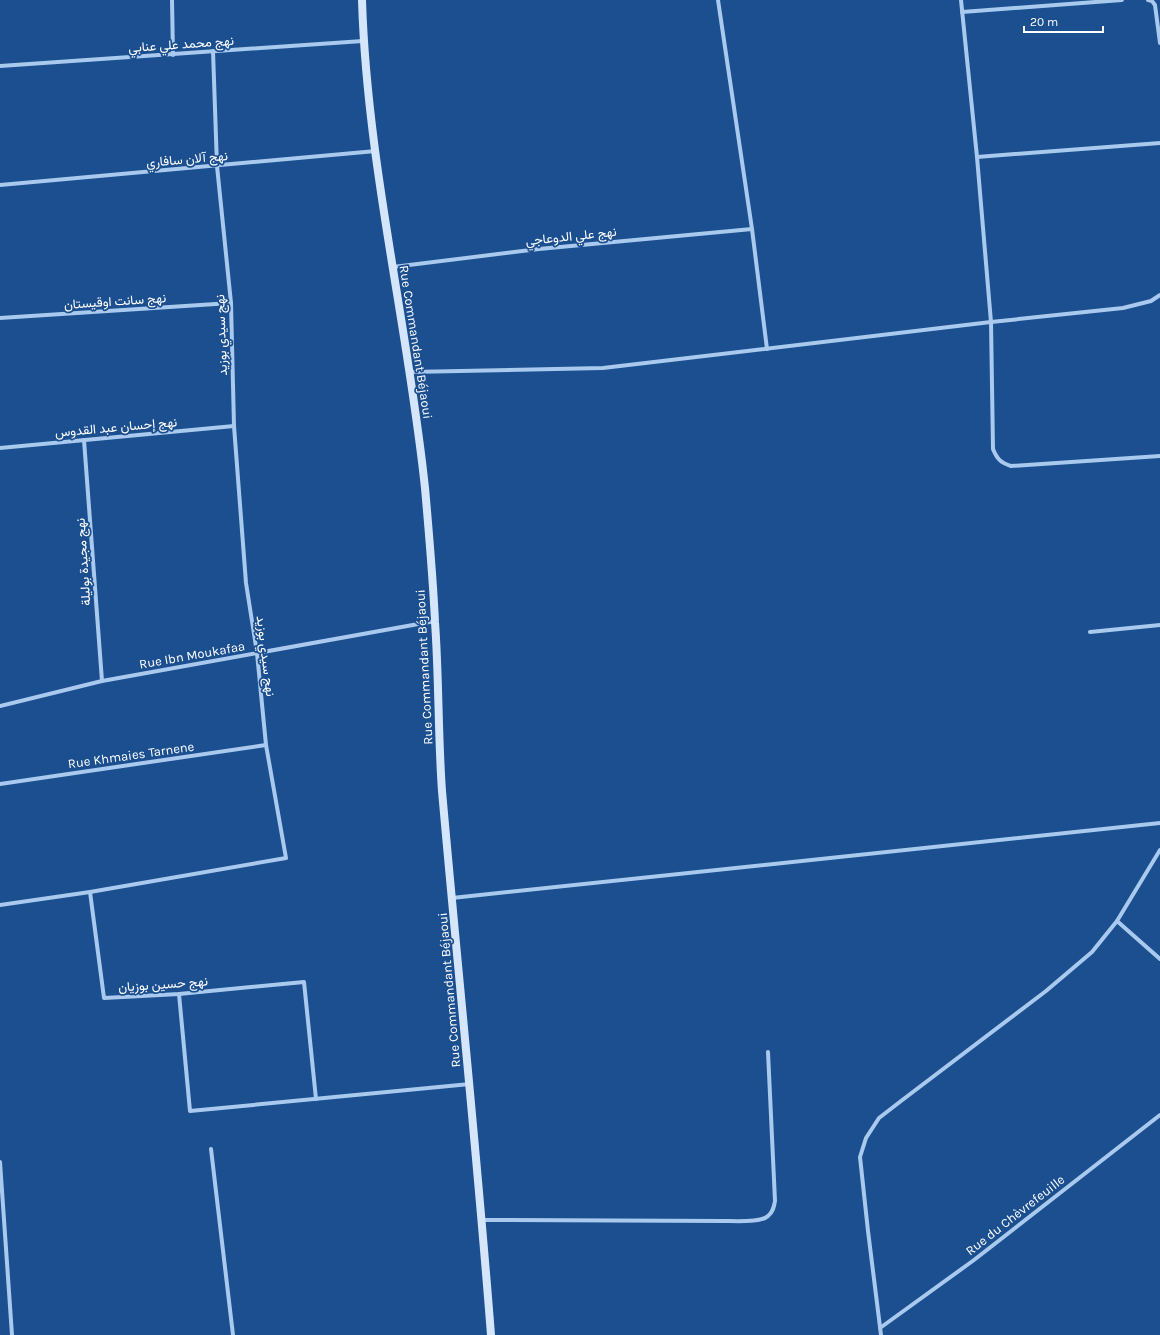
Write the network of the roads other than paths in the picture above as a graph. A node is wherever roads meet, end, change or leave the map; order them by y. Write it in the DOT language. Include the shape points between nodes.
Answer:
graph roads {
  1 [pos="172,0"];
  2 [pos="362,0"];
  3 [pos="718,0"];
  4 [pos="961,0"];
  5 [pos="1122,0"];
  6 [pos="1148,0"];
  7 [pos="962,12"];
  8 [pos="363,41"];
  9 [pos="1160,43"];
  10 [pos="213,51"];
  11 [pos="174,54"];
  12 [pos="0,66"];
  13 [pos="1160,143"];
  14 [pos="376,151"];
  15 [pos="977,157"];
  16 [pos="217,166"];
  17 [pos="0,185"];
  18 [pos="752,229"];
  19 [pos="393,267"];
  20 [pos="1160,295"];
  21 [pos="231,303"];
  22 [pos="0,318"];
  23 [pos="991,322"];
  24 [pos="767,349"];
  25 [pos="410,372"];
  26 [pos="234,426"];
  27 [pos="84,440"];
  28 [pos="0,448"];
  29 [pos="1160,456"];
  30 [pos="435,621"];
  31 [pos="1160,625"];
  32 [pos="1090,632"];
  33 [pos="257,653"];
  34 [pos="102,681"];
  35 [pos="0,706"];
  36 [pos="266,745"];
  37 [pos="0,784"];
  38 [pos="1160,823"];
  39 [pos="1160,850"];
  40 [pos="90,892"];
  41 [pos="452,898"];
  42 [pos="0,905"];
  43 [pos="1117,921"];
  44 [pos="1160,959"];
  45 [pos="179,994"];
  46 [pos="768,1052"];
  47 [pos="470,1084"];
  48 [pos="316,1099"];
  49 [pos="1160,1115"];
  50 [pos="211,1149"];
  51 [pos="0,1162"];
  52 [pos="482,1220"];
  53 [pos="880,1328"];
  54 [pos="12,1335"];
  55 [pos="233,1335"];
  56 [pos="491,1335"];
  57 [pos="881,1335"];
  1 -- 11 [label="street"];
  2 -- 8 [label="street, Rue Commandant Béjaoui"];
  3 -- 18 [label="street"];
  4 -- 7 [label="street"];
  5 -- 7 [label="street"];
  6 -- 9 [label="street" via="1155,5"];
  7 -- 15 [label="street"];
  8 -- 10 [label="street, نهج محمد علي عنابي"];
  8 -- 14 [label="street, Rue Commandant Béjaoui"];
  10 -- 11 [label="street, نهج محمد علي عنابي"];
  10 -- 16 [label="street, نهج سيدي بوزيد"];
  11 -- 12 [label="street, نهج محمد علي عنابي"];
  13 -- 15 [label="street"];
  14 -- 16 [label="street, نهج آلان سافاري"];
  14 -- 19 [label="street, Rue Commandant Béjaoui"];
  15 -- 23 [label="street"];
  16 -- 17 [label="street, نهج آلان سافاري"];
  16 -- 21 [label="street, نهج سيدي بوزيد"];
  18 -- 19 [label="street, نهج علي الدوعاجي" via="540,249"];
  18 -- 24 [label="street"];
  19 -- 25 [label="street, Rue Commandant Béjaoui"];
  20 -- 23 [label="street" via="1151,301 1123,308"];
  21 -- 22 [label="street, نهج سانت اوقيستان"];
  21 -- 26 [label="street, نهج سيدي بوزيد"];
  23 -- 24 [label="street"];
  23 -- 29 [label="street" via="993,449 1002,464 1020,466"];
  24 -- 25 [label="street" via="603,368"];
  25 -- 30 [label="street, Rue Commandant Béjaoui" via="424,486"];
  26 -- 27 [label="street, نهج إحسان عبد القدوس"];
  26 -- 33 [label="street, نهج سيدي بوزيد" via="246,583"];
  27 -- 28 [label="street, نهج إحسان عبد القدوس"];
  27 -- 34 [label="street, نهج مجيدة بوليلة"];
  30 -- 33 [label="street, Rue Ibn Moukafaa"];
  30 -- 41 [label="street, Rue Commandant Béjaoui" via="442,786"];
  31 -- 32 [label="street"];
  33 -- 34 [label="street, Rue Ibn Moukafaa"];
  33 -- 36 [label="street, نهج سيدي بوزيد"];
  34 -- 35 [label="street, Rue Ibn Moukafaa"];
  36 -- 37 [label="street, Rue Khmaies Tarnene"];
  36 -- 40 [label="street, نهج سيدي بوزيد" via="286,858"];
  38 -- 41 [label="street"];
  39 -- 43 [label="street"];
  40 -- 42 [label="street, نهج سيدي بوزيد"];
  40 -- 45 [label="street, نهج حسين بوزيان" via="104,998"];
  41 -- 47 [label="street, Rue Commandant Béjaoui"];
  43 -- 44 [label="street"];
  43 -- 53 [label="street" via="1092,952 1046,991 879,1118 866,1138 860,1158"];
  45 -- 48 [label="street, نهج حسين بوزيان" via="304,982"];
  45 -- 48 [label="street" via="190,1111"];
  46 -- 52 [label="street" via="775,1201 768,1217 746,1221"];
  47 -- 48 [label="street"];
  47 -- 52 [label="street, Rue Commandant Béjaoui"];
  49 -- 53 [label="street, Rue du Chèvrefeuille" via="974,1260"];
  50 -- 55 [label="street"];
  51 -- 54 [label="street"];
  52 -- 56 [label="street, Rue Commandant Béjaoui"];
  53 -- 57 [label="street"];
}
